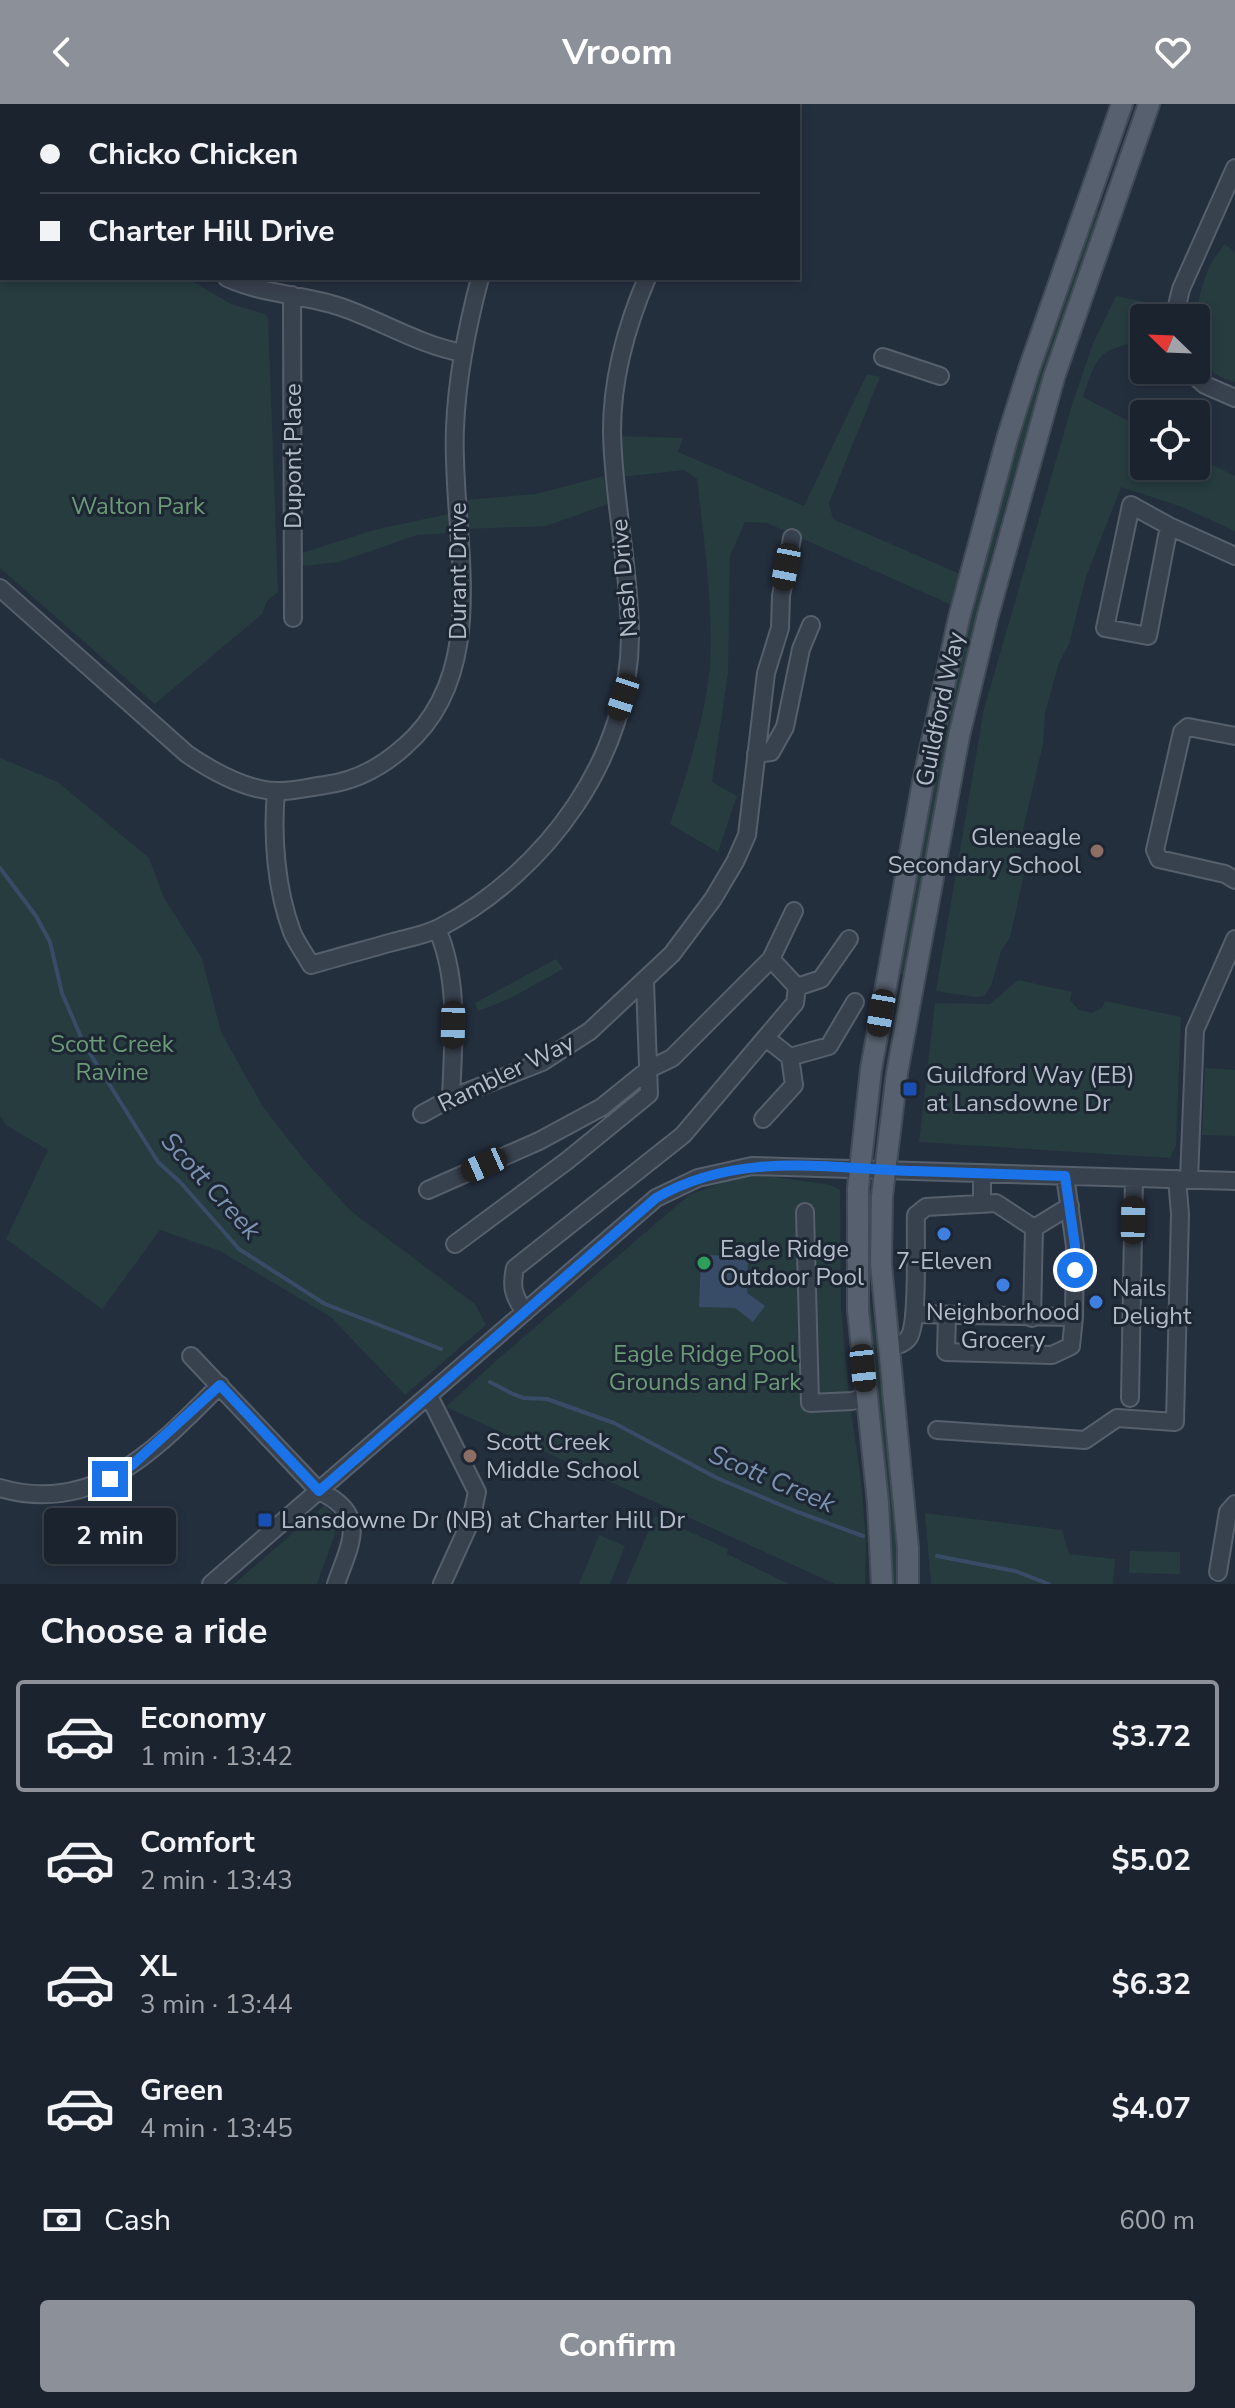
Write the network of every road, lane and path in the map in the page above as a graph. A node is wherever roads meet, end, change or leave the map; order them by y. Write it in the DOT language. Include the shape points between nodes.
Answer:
graph roads {
  1 [pos="1122,104"];
  2 [pos="1149,104"];
  3 [pos="1235,168"];
  4 [pos="232,280"];
  5 [pos="480,280"];
  6 [pos="646,280"];
  7 [pos="292,295"];
  8 [pos="1177,304"];
  9 [pos="463,353"];
  10 [pos="883,357"];
  11 [pos="940,376"];
  12 [pos="1204,384"];
  13 [pos="1235,398"];
  14 [pos="1169,526"];
  15 [pos="792,538"];
  16 [pos="1235,556"];
  17 [pos="0,588"];
  18 [pos="293,618"];
  19 [pos="811,625"];
  20 [pos="1235,736"];
  21 [pos="756,754"];
  22 [pos="276,791"];
  23 [pos="1235,880"];
  24 [pos="794,911"];
  25 [pos="437,929"];
  26 [pos="849,939"];
  27 [pos="1235,939"];
  28 [pos="771,959"];
  29 [pos="797,987"];
  30 [pos="645,991"];
  31 [pos="855,1002"];
  32 [pos="766,1038"];
  33 [pos="790,1057"];
  34 [pos="649,1069"];
  35 [pos="451,1098"];
  36 [pos="422,1114"];
  37 [pos="763,1119"];
  38 [pos="859,1168"];
  39 [pos="885,1170"];
  40 [pos="982,1173"];
  41 [pos="1065,1176"];
  42 [pos="1134,1178"];
  43 [pos="1183,1179"];
  44 [pos="1235,1181"];
  45 [pos="428,1190"];
  46 [pos="982,1204"];
  47 [pos="1070,1206"];
  48 [pos="805,1212"];
  49 [pos="1034,1228"];
  50 [pos="455,1244"];
  51 [pos="525,1312"];
  52 [pos="914,1314"];
  53 [pos="947,1315"];
  54 [pos="1074,1317"];
  55 [pos="1032,1318"];
  56 [pos="887,1349"];
  57 [pos="191,1356"];
  58 [pos="220,1385"];
  59 [pos="429,1396"];
  60 [pos="866,1397"];
  61 [pos="1130,1398"];
  62 [pos="937,1430"];
  63 [pos="0,1488"];
  64 [pos="319,1491"];
  65 [pos="1235,1504"];
  66 [pos="1218,1572"];
  67 [pos="211,1584"];
  68 [pos="336,1584"];
  69 [pos="442,1584"];
  70 [pos="882,1584"];
  71 [pos="908,1584"];
  1 -- 38 [label="main road, Guildford Way" via="1029,369 959,618 899,911"];
  2 -- 39 [label="main road, Guildford Way" via="1054,377 988,615 931,880"];
  3 -- 8 [label="street"];
  4 -- 7 [label="street"];
  5 -- 9 [label="street, Durant Drive"];
  6 -- 25 [label="street, Nash Drive" via="628,326 614,391 614,472 630,630 629,665 612,729 580,799 559,830 497,891"];
  7 -- 9 [label="street" via="338,306 403,335"];
  7 -- 18 [label="street, Dupont Place"];
  9 -- 22 [label="street, Durant Drive" via="455,428 461,621 453,676 433,717 372,771 353,780"];
  10 -- 11 [label="street"];
  12 -- 13 [label="street"];
  14 -- 14 [label="street" via="1131,505 1105,628 1148,636"];
  14 -- 16 [label="street"];
  15 -- 21 [label="street, Rambler Way"];
  17 -- 22 [label="street, Durant Drive" via="187,754 220,774"];
  19 -- 21 [label="street" via="785,727 771,752"];
  20 -- 23 [label="street" via="1188,727 1182,732 1155,850 1159,859"];
  21 -- 30 [label="street, Rambler Way" via="747,835 735,862"];
  22 -- 25 [label="street, Nash Drive" via="281,887 293,933 311,965"];
  24 -- 28 [label="street"];
  25 -- 35 [label="street" via="449,969"];
  26 -- 29 [label="street" via="821,979"];
  27 -- 43 [label="street" via="1195,1030"];
  28 -- 29 [label="street"];
  28 -- 34 [label="street" via="672,1058"];
  29 -- 32 [label="street" via="795,1003"];
  30 -- 34 [label="street"];
  30 -- 35 [label="street, Rambler Way" via="570,1045 512,1076"];
  31 -- 33 [label="street" via="829,1046"];
  32 -- 33 [label="street"];
  32 -- 51 [label="street" via="683,1135 515,1268 511,1286"];
  33 -- 37 [label="street" via="794,1085"];
  34 -- 45 [label="street" via="602,1107"];
  34 -- 50 [label="street" via="649,1094"];
  35 -- 36 [label="street, Rambler Way"];
  38 -- 39 [label="street"];
  38 -- 51 [label="street" via="752,1166 698,1178 656,1198"];
  38 -- 60 [label="main road, Guildford Way" via="858,1310"];
  39 -- 40 [label="street"];
  39 -- 56 [label="main road, Guildford Way" via="881,1264"];
  40 -- 41 [label="street"];
  40 -- 46 [label="street"];
  41 -- 42 [label="street"];
  41 -- 47 [label="street"];
  42 -- 43 [label="street"];
  42 -- 61 [label="street"];
  43 -- 44 [label="street"];
  43 -- 62 [label="street" via="1175,1422 1117,1418 1085,1440"];
  46 -- 49 [label="street" via="996,1203"];
  46 -- 52 [label="street" via="926,1207 916,1215"];
  47 -- 49 [label="street"];
  47 -- 54 [label="street"];
  48 -- 60 [label="street" via="810,1403"];
  49 -- 55 [label="street"];
  51 -- 59 [label="street"];
  52 -- 53 [label="street"];
  52 -- 56 [label="street" via="910,1336"];
  53 -- 54 [label="street" via="946,1352 1052,1355 1071,1346"];
  53 -- 55 [label="street"];
  54 -- 55 [label="street"];
  56 -- 71 [label="main road, Guildford Way"];
  57 -- 58 [label="street"];
  58 -- 63 [label="street" via="110,1479 60,1495"];
  58 -- 64 [label="street"];
  59 -- 64 [label="street"];
  59 -- 69 [label="street" via="477,1492 471,1520"];
  60 -- 70 [label="main road, Guildford Way"];
  64 -- 67 [label="street"];
  64 -- 68 [label="street" via="349,1515 353,1528"];
  65 -- 66 [label="street" via="1228,1512"];
}
